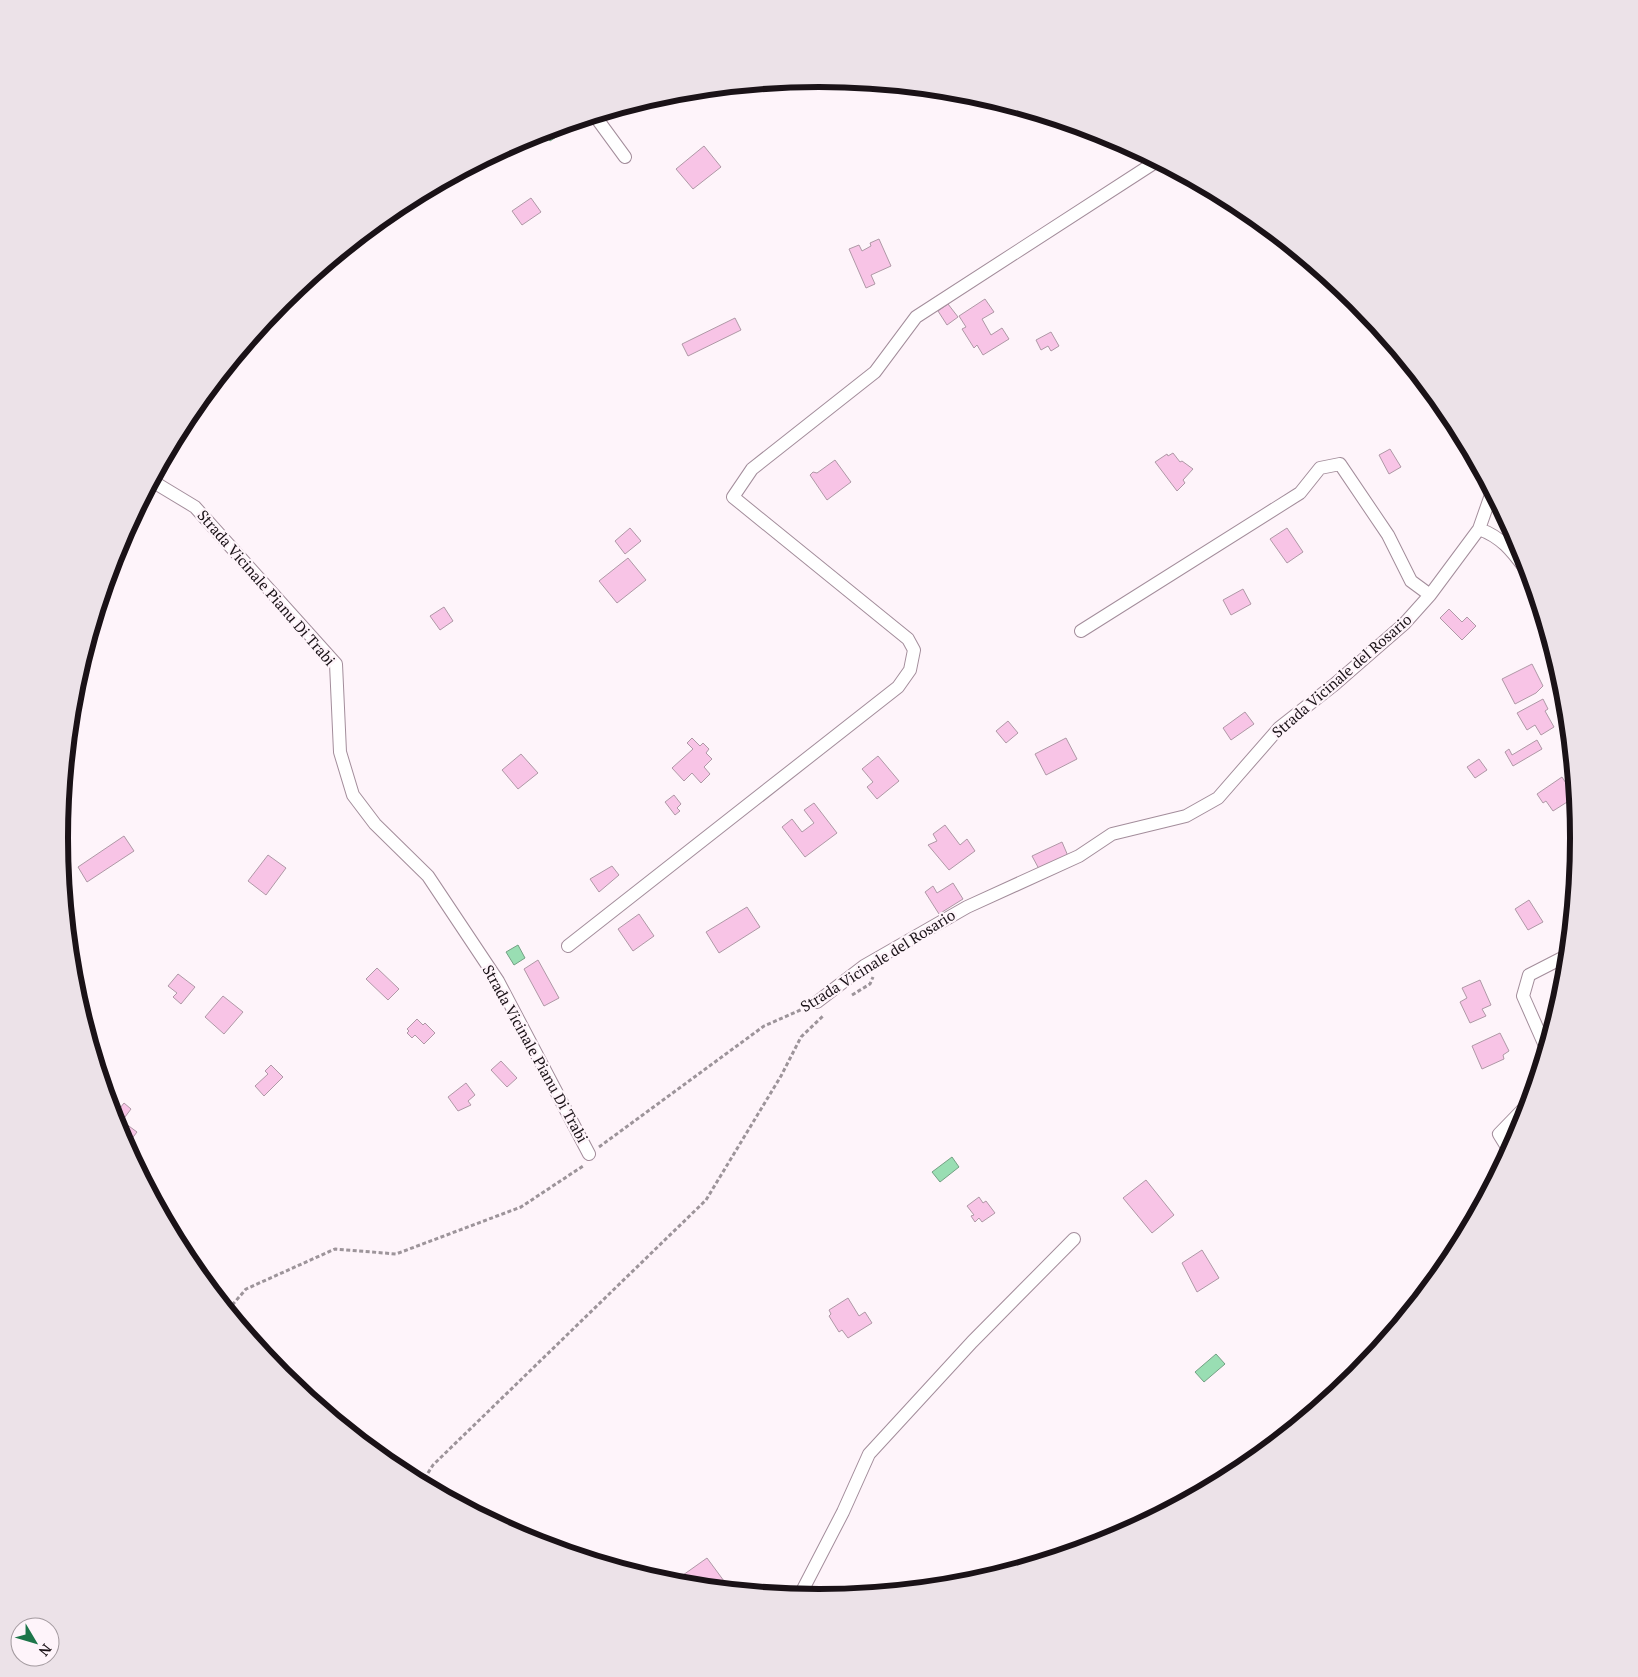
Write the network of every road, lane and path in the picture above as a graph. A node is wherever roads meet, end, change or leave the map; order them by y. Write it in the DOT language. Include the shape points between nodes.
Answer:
graph roads {
  1 [pos="598,121"];
  2 [pos="625,157"];
  3 [pos="1151,165"];
  4 [pos="157,484"];
  5 [pos="1489,499"];
  6 [pos="1479,529"];
  7 [pos="1514,553"];
  8 [pos="1430,595"];
  9 [pos="1081,631"];
  10 [pos="568,946"];
  11 [pos="880,958"];
  12 [pos="1560,959"];
  13 [pos="846,998"];
  14 [pos="816,1002"];
  15 [pos="825,1013"];
  16 [pos="1543,1041"];
  17 [pos="1518,1114"];
  18 [pos="1505,1144"];
  19 [pos="589,1154"];
  20 [pos="1074,1239"];
  21 [pos="231,1306"];
  22 [pos="425,1478"];
  23 [pos="803,1589"];
  1 -- 2 [label="street"];
  3 -- 10 [label="street" via="916,317 876,372 752,469 733,497 908,639 914,650 910,670 898,687"];
  4 -- 19 [label="street, Strada Vicinale Pianu Di Trabi" via="195,507 336,664 340,752 354,795 376,824 428,876 498,981"];
  5 -- 6 [label="street, Strada Vicinale del Rosario"];
  6 -- 7 [label="street" via="1495,535"];
  6 -- 8 [label="street, Strada Vicinale del Rosario"];
  8 -- 9 [label="street" via="1411,581 1388,535 1340,464 1320,468 1300,493"];
  8 -- 11 [label="street, Strada Vicinale del Rosario" via="1404,624 1279,728 1218,798 1186,816 1112,834 1079,856 968,907"];
  11 -- 13 [label="path" via="870,984"];
  11 -- 14 [label="street, Strada Vicinale del Rosario"];
  12 -- 16 [label="street" via="1529,974 1523,996"];
  14 -- 19 [label="path, Strada Vicinale del Rosario" via="764,1026"];
  15 -- 22 [label="path" via="801,1037 782,1076 706,1200 433,1464"];
  17 -- 18 [label="street" via="1498,1134"];
  19 -- 21 [label="path, Strada Vicinale del Rosario" via="585,1165 521,1207 396,1254 335,1249 246,1289"];
  20 -- 23 [label="street" via="972,1342 869,1454"];
}
